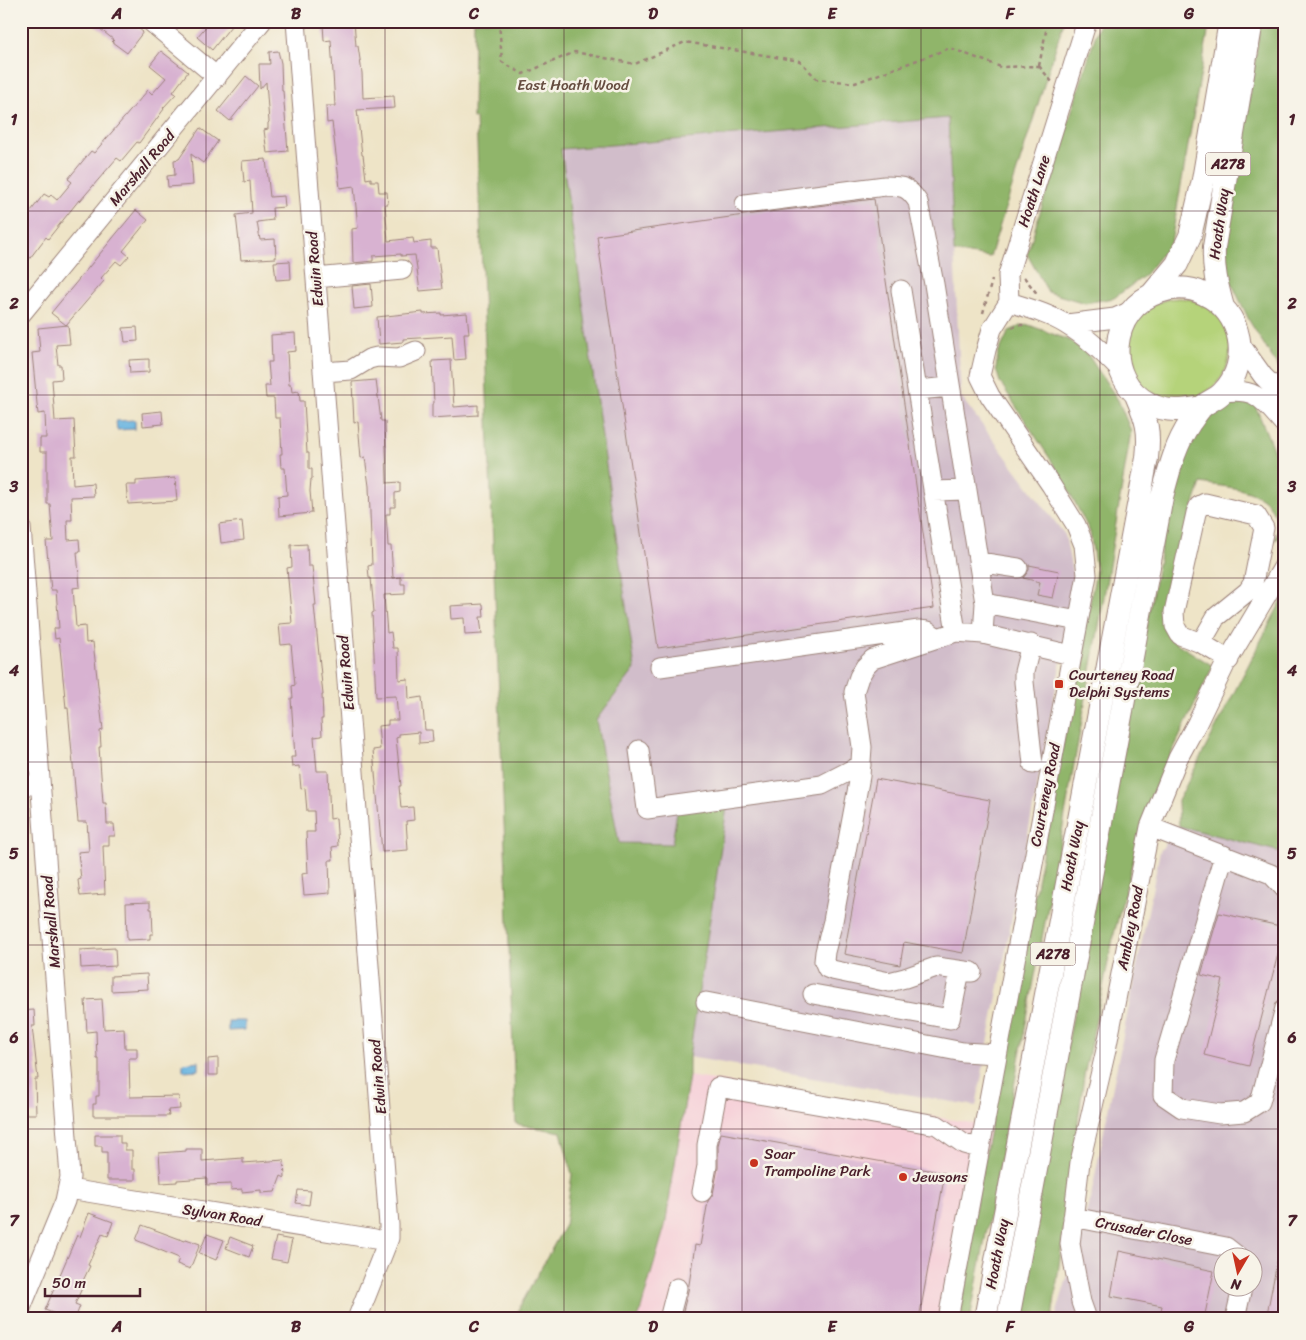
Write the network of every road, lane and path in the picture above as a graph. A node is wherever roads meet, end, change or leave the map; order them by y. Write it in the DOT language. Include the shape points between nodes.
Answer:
graph roads {
  1 [pos="150,21"];
  2 [pos="262,21"];
  3 [pos="296,21"];
  4 [pos="499,21"];
  5 [pos="1048,21"];
  6 [pos="1087,21"];
  7 [pos="1230,21"];
  8 [pos="1252,21"];
  9 [pos="217,77"];
  10 [pos="745,204"];
  11 [pos="402,270"];
  12 [pos="995,273"];
  13 [pos="1023,276"];
  14 [pos="316,278"];
  15 [pos="901,290"];
  16 [pos="1152,294"];
  17 [pos="1039,296"];
  18 [pos="1009,302"];
  19 [pos="1223,307"];
  20 [pos="1129,312"];
  21 [pos="21,314"];
  22 [pos="982,316"];
  23 [pos="1067,324"];
  24 [pos="1029,325"];
  25 [pos="1009,329"];
  26 [pos="1240,344"];
  27 [pos="416,351"];
  28 [pos="1121,371"];
  29 [pos="323,372"];
  30 [pos="950,387"];
  31 [pos="917,390"];
  32 [pos="1224,392"];
  33 [pos="1136,396"];
  34 [pos="1285,398"];
  35 [pos="1202,406"];
  36 [pos="1285,425"];
  37 [pos="933,490"];
  38 [pos="967,490"];
  39 [pos="21,527"];
  40 [pos="979,562"];
  41 [pos="1285,564"];
  42 [pos="1018,568"];
  43 [pos="985,602"];
  44 [pos="1078,621"];
  45 [pos="956,632"];
  46 [pos="983,634"];
  47 [pos="937,638"];
  48 [pos="1200,643"];
  49 [pos="1031,644"];
  50 [pos="1071,655"];
  51 [pos="1229,660"];
  52 [pos="660,667"];
  53 [pos="639,750"];
  54 [pos="1033,764"];
  55 [pos="861,765"];
  56 [pos="30,785"];
  57 [pos="1150,826"];
  58 [pos="1224,855"];
  59 [pos="1285,889"];
  60 [pos="813,994"];
  61 [pos="706,1002"];
  62 [pos="1285,1008"];
  63 [pos="996,1054"];
  64 [pos="979,1148"];
  65 [pos="69,1189"];
  66 [pos="702,1192"];
  67 [pos="1073,1217"];
  68 [pos="376,1239"];
  69 [pos="1228,1248"];
  70 [pos="677,1288"];
  71 [pos="1240,1298"];
  72 [pos="21,1308"];
  73 [pos="357,1319"];
  74 [pos="669,1319"];
  75 [pos="948,1319"];
  76 [pos="985,1319"];
  77 [pos="1008,1319"];
  78 [pos="1087,1319"];
  79 [pos="1236,1319"];
  1 -- 9 [label="street"];
  2 -- 9 [label="street, Marshall Road"];
  3 -- 14 [label="street, Edwin Road"];
  4 -- 5 [label="path" via="502,62 523,74 575,52 635,64 685,42 800,61 817,79 855,83 950,48 1001,67 1039,66"];
  6 -- 18 [label="street, Hoath Lane" via="1008,275"];
  7 -- 16 [label="main road, Hoath Way / A278" via="1203,180 1190,236 1177,264"];
  8 -- 19 [label="main road, Hoath Way / A278" via="1214,247 1213,264"];
  9 -- 21 [label="street, Marshall Road"];
  10 -- 30 [label="street" via="885,186 901,186 912,192 921,216"];
  11 -- 14 [label="street"];
  12 -- 22 [label="path"];
  13 -- 17 [label="path"];
  14 -- 29 [label="street, Edwin Road"];
  15 -- 31 [label="street"];
  16 -- 19 [label="main road" via="1167,289 1193,290 1214,299"];
  16 -- 20 [label="main road"];
  18 -- 23 [label="street"];
  18 -- 44 [label="street, Courteney Road" via="992,329 980,376 1080,533 1087,574"];
  19 -- 26 [label="main road" via="1233,320"];
  20 -- 23 [label="street" via="1115,318"];
  20 -- 28 [label="main road" via="1118,345"];
  23 -- 28 [label="street"];
  24 -- 25 [label="path"];
  26 -- 32 [label="main road" via="1237,370"];
  26 -- 34 [label="street" via="1263,376"];
  27 -- 29 [label="street" via="399,358 377,356 351,370"];
  28 -- 33 [label="main road"];
  29 -- 73 [label="street, Edwin Road" via="389,1224 389,1238"];
  30 -- 31 [label="street"];
  30 -- 38 [label="street"];
  31 -- 37 [label="street"];
  32 -- 35 [label="main road"];
  32 -- 36 [label="street" via="1244,391 1258,396"];
  33 -- 35 [label="main road" via="1167,410"];
  33 -- 76 [label="main road, Hoath Way / A278" via="1148,428 1147,458"];
  35 -- 77 [label="main road, Hoath Way / A278" via="1179,442 1162,497"];
  37 -- 38 [label="street"];
  37 -- 45 [label="street"];
  38 -- 40 [label="street"];
  39 -- 56 [label="street, Marshall Road"];
  40 -- 42 [label="street"];
  40 -- 43 [label="street"];
  41 -- 51 [label="street, Ambley Road"];
  43 -- 44 [label="street"];
  43 -- 46 [label="street"];
  44 -- 50 [label="street, Courteney Road"];
  45 -- 46 [label="street"];
  45 -- 47 [label="street"];
  46 -- 49 [label="street"];
  47 -- 52 [label="street" via="928,631 919,630"];
  47 -- 55 [label="street" via="873,659 858,677 854,692 862,747"];
  48 -- 48 [label="street" via="1180,634 1175,626 1174,612 1196,513 1205,503 1256,515 1264,528 1253,583 1248,591 1216,617"];
  48 -- 51 [label="street"];
  49 -- 50 [label="street"];
  49 -- 54 [label="street" via="1024,682"];
  50 -- 63 [label="street, Courteney Road"];
  51 -- 57 [label="street, Ambley Road" via="1178,758"];
  53 -- 55 [label="street" via="647,809 822,785"];
  55 -- 60 [label="street" via="825,952 827,968 889,982 936,967 966,971 950,1019"];
  56 -- 65 [label="street, Marshall Road" via="70,1157"];
  57 -- 58 [label="street"];
  57 -- 67 [label="street, Ambley Road" via="1106,1050 1080,1162"];
  58 -- 59 [label="street" via="1271,874"];
  58 -- 62 [label="street" via="1164,1060 1163,1095 1182,1108 1220,1114 1244,1112 1260,1102"];
  61 -- 63 [label="street" via="964,1052"];
  63 -- 64 [label="street, Courteney Road"];
  64 -- 66 [label="street" via="964,1144 937,1125 718,1087"];
  64 -- 75 [label="street, Courteney Road"];
  65 -- 68 [label="street, Sylvan Road"];
  65 -- 72 [label="street, Marshall Road"];
  67 -- 69 [label="street, Crusader Close"];
  67 -- 78 [label="street, Ambley Road" via="1070,1244 1080,1302"];
  70 -- 74 [label="street"];
  71 -- 79 [label="street"];
}
